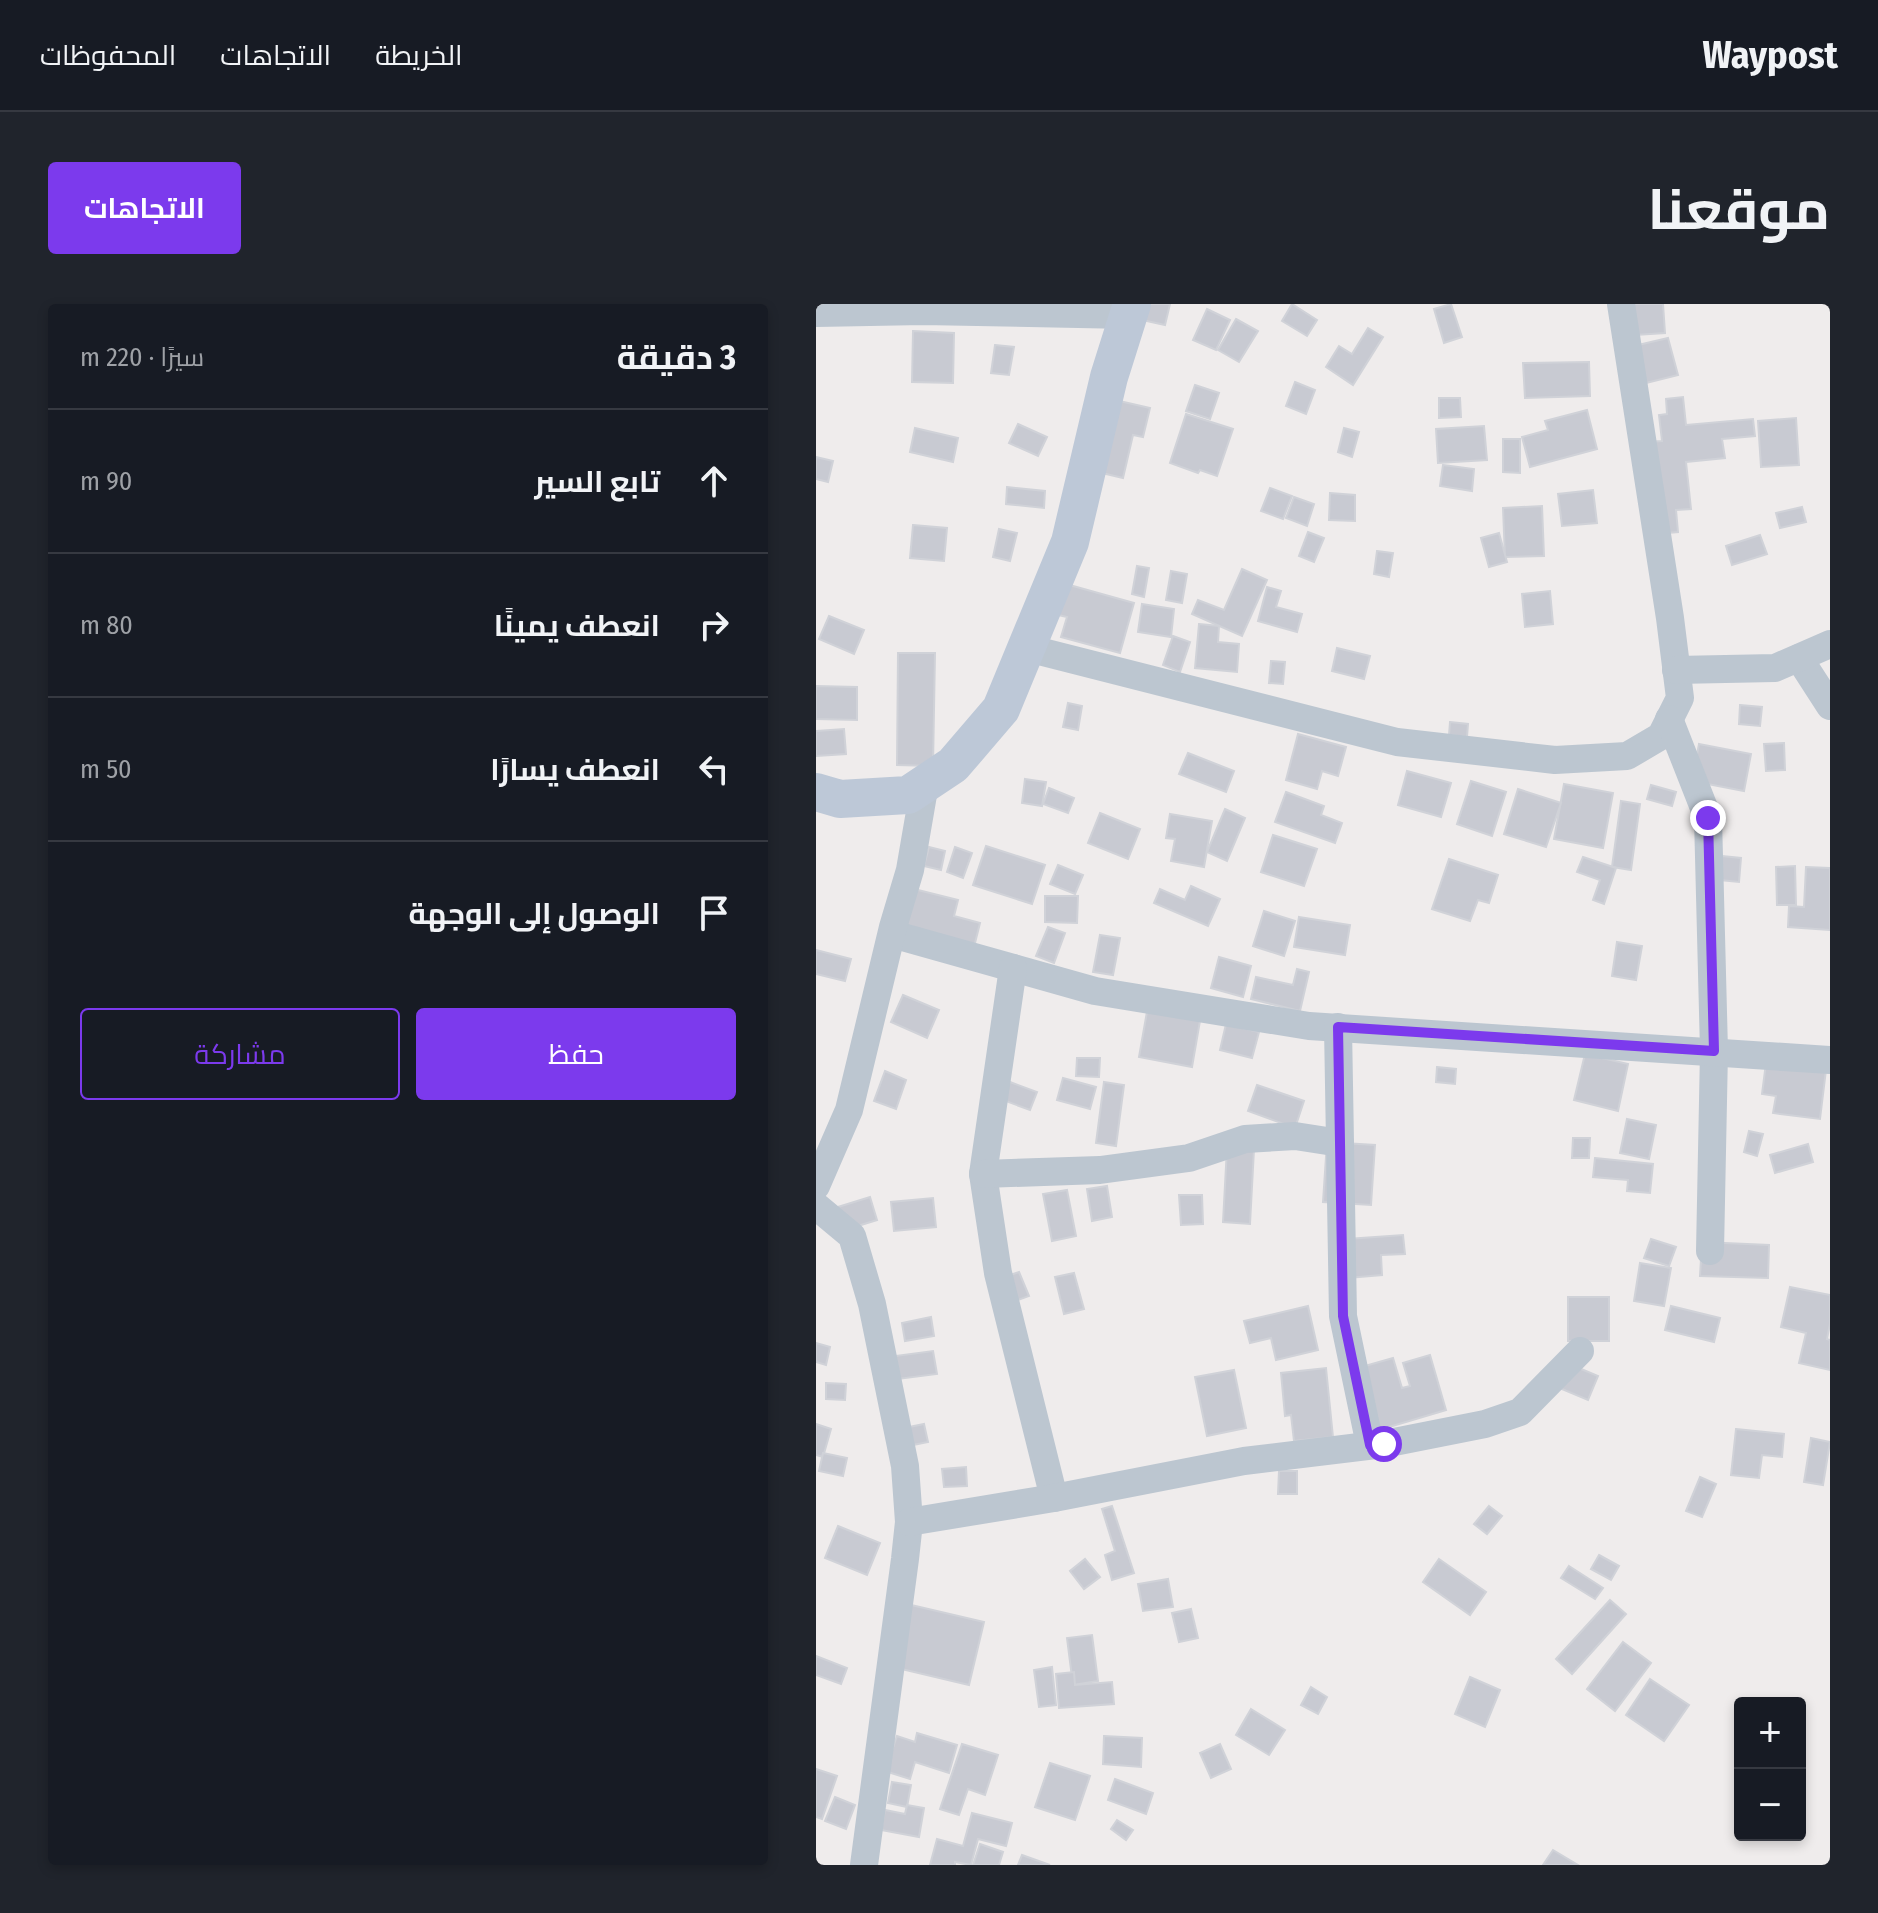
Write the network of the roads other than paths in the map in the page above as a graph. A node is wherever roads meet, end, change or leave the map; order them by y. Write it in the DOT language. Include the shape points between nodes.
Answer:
graph roads {
  1 [pos="1621,304"];
  2 [pos="936,308"];
  3 [pos="1130,309"];
  4 [pos="816,313"];
  5 [pos="1830,644"];
  6 [pos="1027,648"];
  7 [pos="1799,658"];
  8 [pos="1676,670"];
  9 [pos="1830,706"];
  10 [pos="1669,719"];
  11 [pos="925,783"];
  12 [pos="816,792"];
  13 [pos="892,934"];
  14 [pos="1013,968"];
  15 [pos="1338,1027"];
  16 [pos="1714,1051"];
  17 [pos="1830,1060"];
  18 [pos="1340,1143"];
  19 [pos="983,1174"];
  20 [pos="816,1186"];
  21 [pos="816,1206"];
  22 [pos="1710,1251"];
  23 [pos="1580,1351"];
  24 [pos="1370,1445"];
  25 [pos="1054,1498"];
  26 [pos="909,1522"];
  27 [pos="864,1865"];
  1 -- 8 [label="street"];
  2 -- 3 [label="street"];
  2 -- 4 [label="street"];
  3 -- 6 [label="street" via="1070,542"];
  5 -- 7 [label="street"];
  6 -- 10 [label="street" via="1397,742 1555,760 1627,756 1661,736"];
  6 -- 11 [label="street" via="1001,709 953,765"];
  7 -- 8 [label="street" via="1775,668"];
  7 -- 9 [label="street"];
  8 -- 10 [label="street" via="1680,698"];
  10 -- 16 [label="street" via="1708,818"];
  11 -- 12 [label="street" via="908,795 840,799"];
  11 -- 13 [label="street"];
  13 -- 14 [label="street"];
  13 -- 20 [label="street" via="849,1110"];
  14 -- 15 [label="street" via="1095,991"];
  14 -- 19 [label="street"];
  15 -- 16 [label="street"];
  15 -- 18 [label="street"];
  16 -- 17 [label="street"];
  16 -- 22 [label="street"];
  18 -- 19 [label="street" via="1295,1136 1245,1139 1189,1158 1100,1170"];
  18 -- 24 [label="street" via="1343,1316"];
  19 -- 25 [label="street" via="998,1273"];
  21 -- 26 [label="street" via="852,1236 872,1304 905,1466"];
  23 -- 24 [label="street" via="1520,1412 1485,1424"];
  24 -- 25 [label="street" via="1244,1461"];
  25 -- 26 [label="street"];
  26 -- 27 [label="street"];
}
